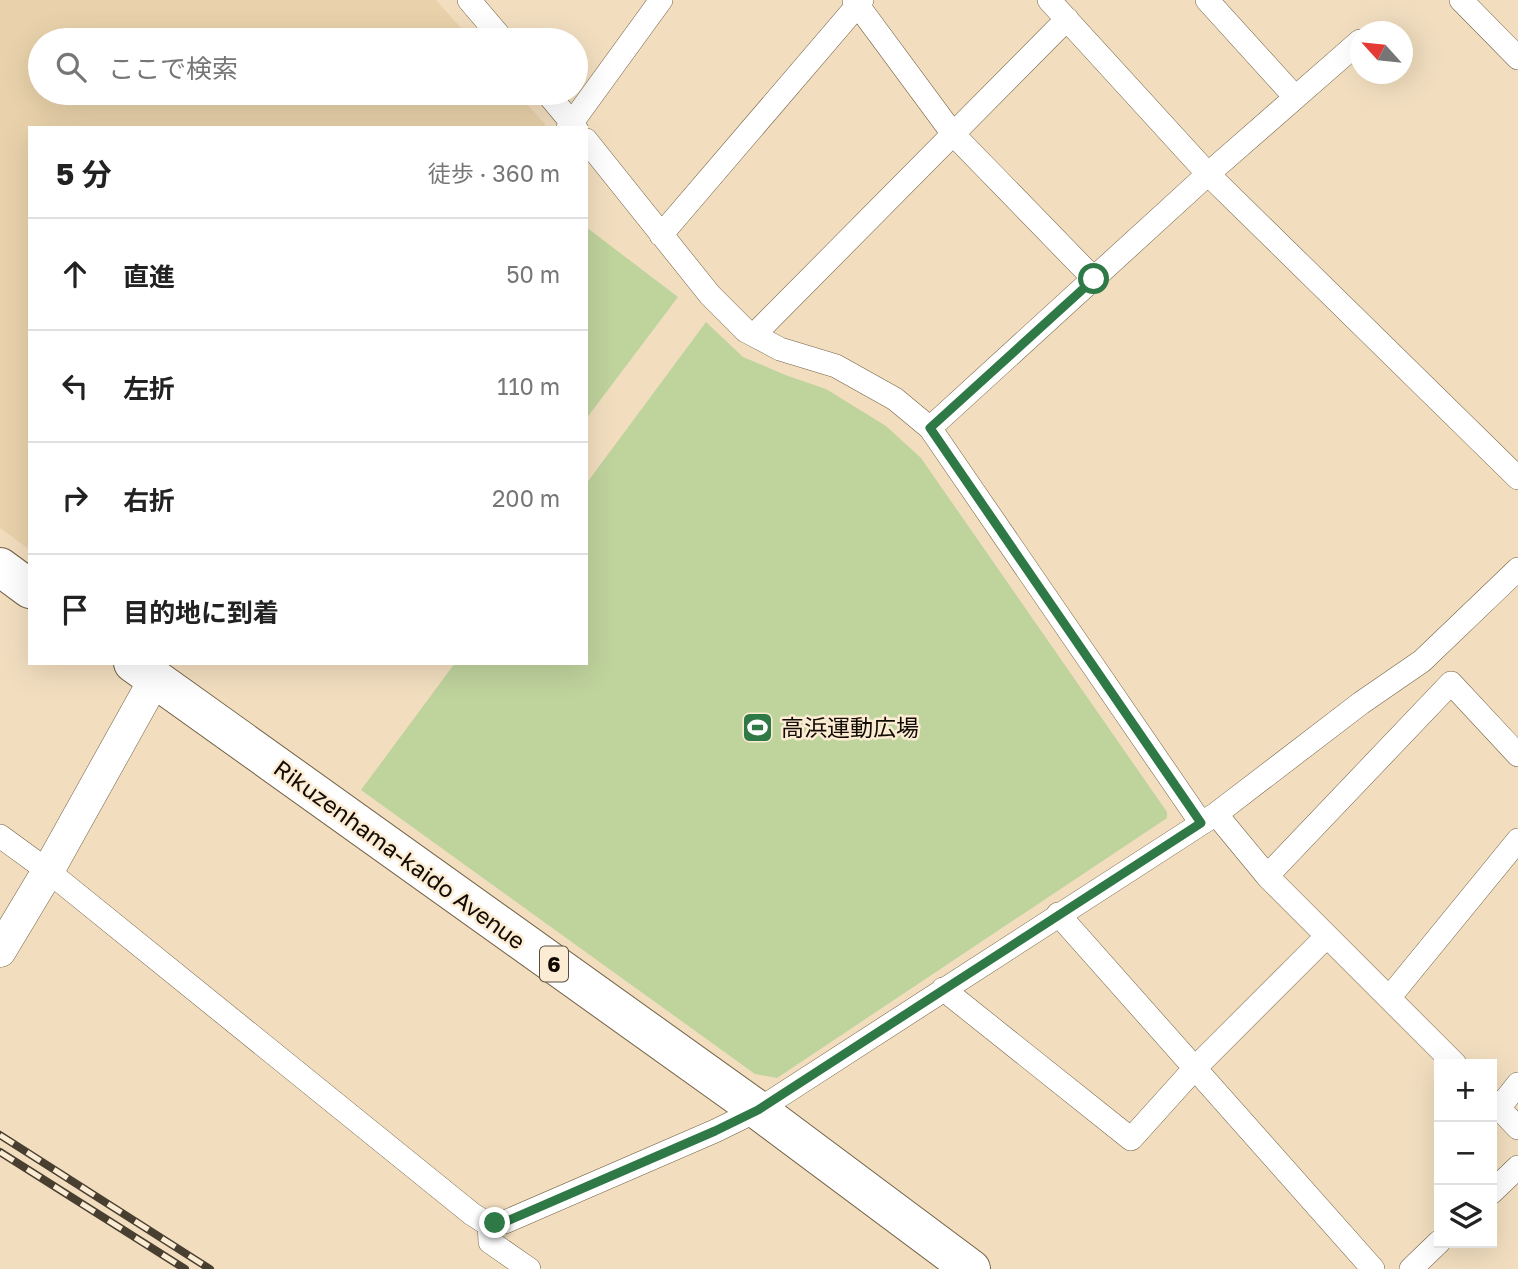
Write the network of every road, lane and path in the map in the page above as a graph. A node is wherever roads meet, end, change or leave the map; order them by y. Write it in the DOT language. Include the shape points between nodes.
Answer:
graph roads {
  1 [pos="469,0"];
  2 [pos="661,0"];
  3 [pos="1050,0"];
  4 [pos="1207,0"];
  5 [pos="1461,0"];
  6 [pos="858,1"];
  7 [pos="1067,19"];
  8 [pos="493,28"];
  9 [pos="1350,50"];
  10 [pos="1518,58"];
  11 [pos="1295,97"];
  12 [pos="556,105"];
  13 [pos="573,126"];
  14 [pos="579,126"];
  15 [pos="953,134"];
  16 [pos="588,145"];
  17 [pos="1208,174"];
  18 [pos="661,235"];
  19 [pos="1094,279"];
  20 [pos="754,335"];
  21 [pos="930,428"];
  22 [pos="1518,478"];
  23 [pos="0,567"];
  24 [pos="1518,569"];
  25 [pos="28,588"];
  26 [pos="152,669"];
  27 [pos="1518,755"];
  28 [pos="1209,818"];
  29 [pos="0,836"];
  30 [pos="1518,840"];
  31 [pos="48,872"];
  32 [pos="1267,876"];
  33 [pos="1058,914"];
  34 [pos="1327,936"];
  35 [pos="0,951"];
  36 [pos="943,989"];
  37 [pos="1389,998"];
  38 [pos="1450,1059"];
  39 [pos="1195,1068"];
  40 [pos="1518,1084"];
  41 [pos="1497,1103"];
  42 [pos="1497,1107"];
  43 [pos="758,1110"];
  44 [pos="1518,1128"];
  45 [pos="1518,1167"];
  46 [pos="1497,1187"];
  47 [pos="489,1222"];
  48 [pos="1434,1247"];
  49 [pos="529,1269"];
  50 [pos="971,1269"];
  51 [pos="1373,1269"];
  52 [pos="1411,1269"];
  1 -- 8 [label="street"];
  2 -- 14 [label="street"];
  3 -- 7 [label="street"];
  4 -- 11 [label="street"];
  5 -- 10 [label="street"];
  6 -- 15 [label="street"];
  6 -- 18 [label="street"];
  7 -- 15 [label="street"];
  7 -- 17 [label="street"];
  9 -- 11 [label="street"];
  11 -- 17 [label="street"];
  12 -- 13 [label="street"];
  15 -- 19 [label="street"];
  15 -- 20 [label="street"];
  16 -- 18 [label="street"];
  17 -- 19 [label="street"];
  17 -- 22 [label="street"];
  18 -- 20 [label="street" via="710,295"];
  19 -- 21 [label="street"];
  20 -- 21 [label="street" via="779,349 835,366 895,399"];
  21 -- 28 [label="street"];
  23 -- 25 [label="highway"];
  24 -- 28 [label="street" via="1422,661"];
  26 -- 31 [label="street"];
  26 -- 43 [label="highway, Rikuzenhama-kaido Avenue / 6"];
  27 -- 32 [label="street" via="1451,683"];
  28 -- 32 [label="street"];
  28 -- 33 [label="street"];
  29 -- 31 [label="street"];
  30 -- 37 [label="street"];
  31 -- 35 [label="street"];
  31 -- 47 [label="street" via="472,1214"];
  32 -- 34 [label="street"];
  33 -- 36 [label="street"];
  33 -- 39 [label="street"];
  34 -- 37 [label="street"];
  34 -- 39 [label="street"];
  36 -- 39 [label="street" via="1131,1139"];
  36 -- 43 [label="street"];
  37 -- 38 [label="street"];
  39 -- 51 [label="street"];
  40 -- 41 [label="street"];
  42 -- 44 [label="street"];
  43 -- 47 [label="street" via="505,1222"];
  43 -- 50 [label="highway, Rikuzenhama-kaido Avenue / 6"];
  45 -- 46 [label="street"];
  47 -- 49 [label="street" via="489,1242"];
  48 -- 52 [label="street"];
}
